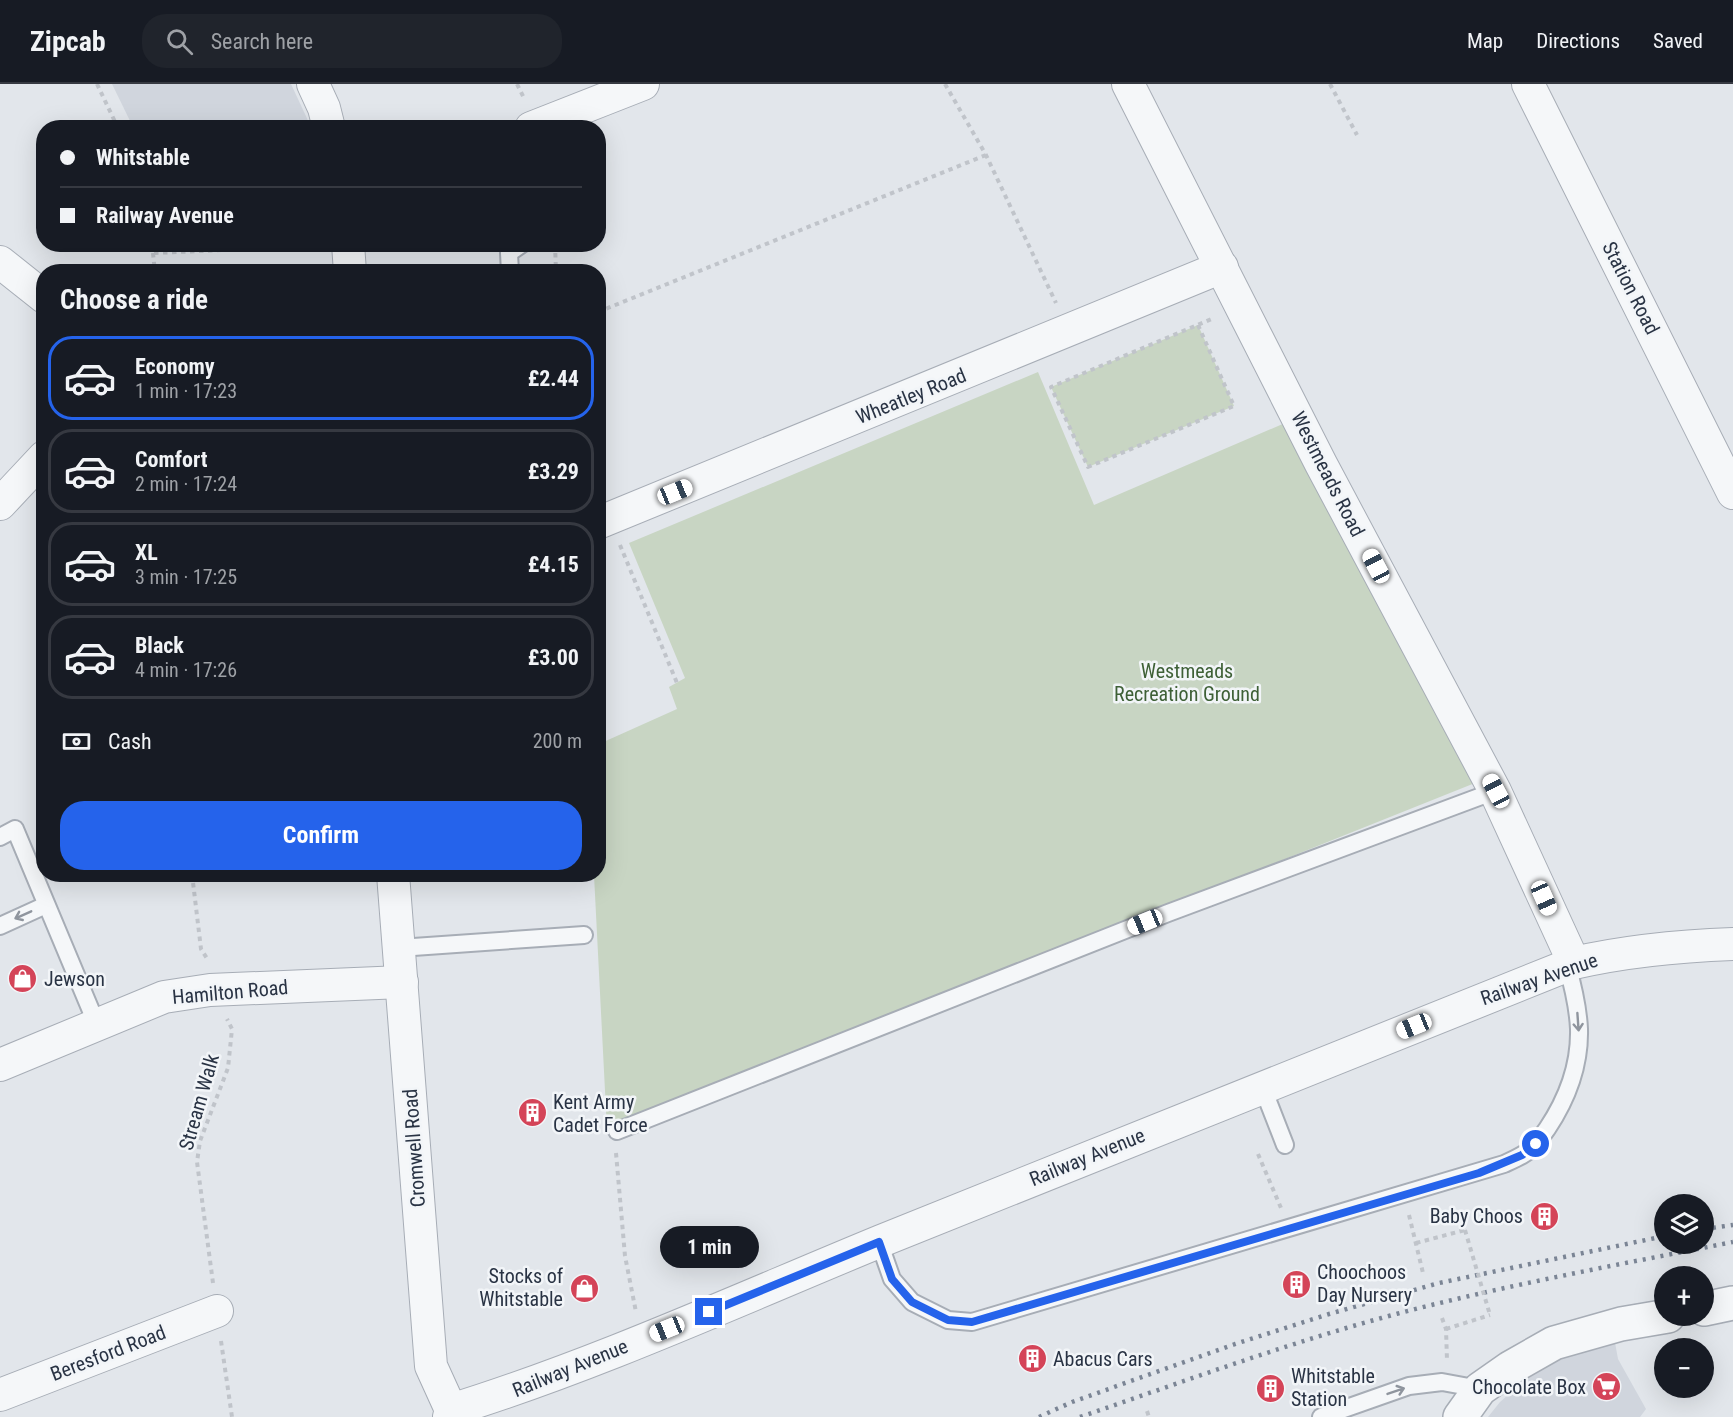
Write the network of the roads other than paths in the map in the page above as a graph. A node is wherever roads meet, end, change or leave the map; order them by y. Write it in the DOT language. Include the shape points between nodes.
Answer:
graph roads {
  1 [pos="313,84"];
  2 [pos="643,84"];
  3 [pos="1128,84"];
  4 [pos="1528,84"];
  5 [pos="327,120"];
  6 [pos="552,120"];
  7 [pos="0,262"];
  8 [pos="1222,267"];
  9 [pos="36,291"];
  10 [pos="36,466"];
  11 [pos="1733,493"];
  12 [pos="0,504"];
  13 [pos="606,520"];
  14 [pos="1496,791"];
  15 [pos="7,833"];
  16 [pos="394,882"];
  17 [pos="46,905"];
  18 [pos="0,926"];
  19 [pos="584,935"];
  20 [pos="1733,944"];
  21 [pos="399,948"];
  22 [pos="1570,964"];
  23 [pos="402,982"];
  24 [pos="97,1025"];
  25 [pos="0,1065"];
  26 [pos="1262,1086"];
  27 [pos="616,1131"];
  28 [pos="1284,1146"];
  29 [pos="879,1242"];
  30 [pos="1733,1303"];
  31 [pos="1714,1307"];
  32 [pos="217,1311"];
  33 [pos="1654,1318"];
  34 [pos="1480,1389"];
  35 [pos="0,1395"];
  36 [pos="450,1413"];
  37 [pos="1321,1417"];
  38 [pos="1460,1417"];
  1 -- 5 [label="street"];
  2 -- 6 [label="street"];
  3 -- 8 [label="street, Westmeads Road"];
  4 -- 11 [label="street, Station Road"];
  7 -- 9 [label="street"];
  8 -- 13 [label="street, Wheatley Road"];
  8 -- 14 [label="street, Westmeads Road" via="1321,464"];
  10 -- 12 [label="street"];
  14 -- 22 [label="street, Westmeads Road"];
  14 -- 27 [label="lane" via="1168,913"];
  15 -- 17 [label="lane"];
  16 -- 21 [label="street, Cromwell Road"];
  17 -- 18 [label="lane, one-way"];
  17 -- 24 [label="lane"];
  19 -- 21 [label="lane"];
  20 -- 22 [label="street, Railway Avenue" via="1613,954"];
  21 -- 23 [label="street, Cromwell Road"];
  22 -- 26 [label="street, Railway Avenue"];
  22 -- 29 [label="lane, one-way" via="1579,1051 1562,1107 1536,1144 1522,1155 1479,1173 972,1322 948,1320 912,1302 892,1279"];
  23 -- 24 [label="street, Hamilton Road" via="210,990 164,997"];
  23 -- 36 [label="street, Cromwell Road" via="431,1366"];
  24 -- 25 [label="street, Hamilton Road"];
  26 -- 28 [label="lane"];
  26 -- 29 [label="street, Railway Avenue"];
  29 -- 36 [label="street, Railway Avenue"];
  30 -- 31 [label="street"];
  32 -- 35 [label="street, Beresford Road"];
  33 -- 34 [label="street" via="1554,1343"];
  37 -- 34 [label="lane, one-way" via="1409,1386 1442,1382"];
  34 -- 38 [label="street"];
}
